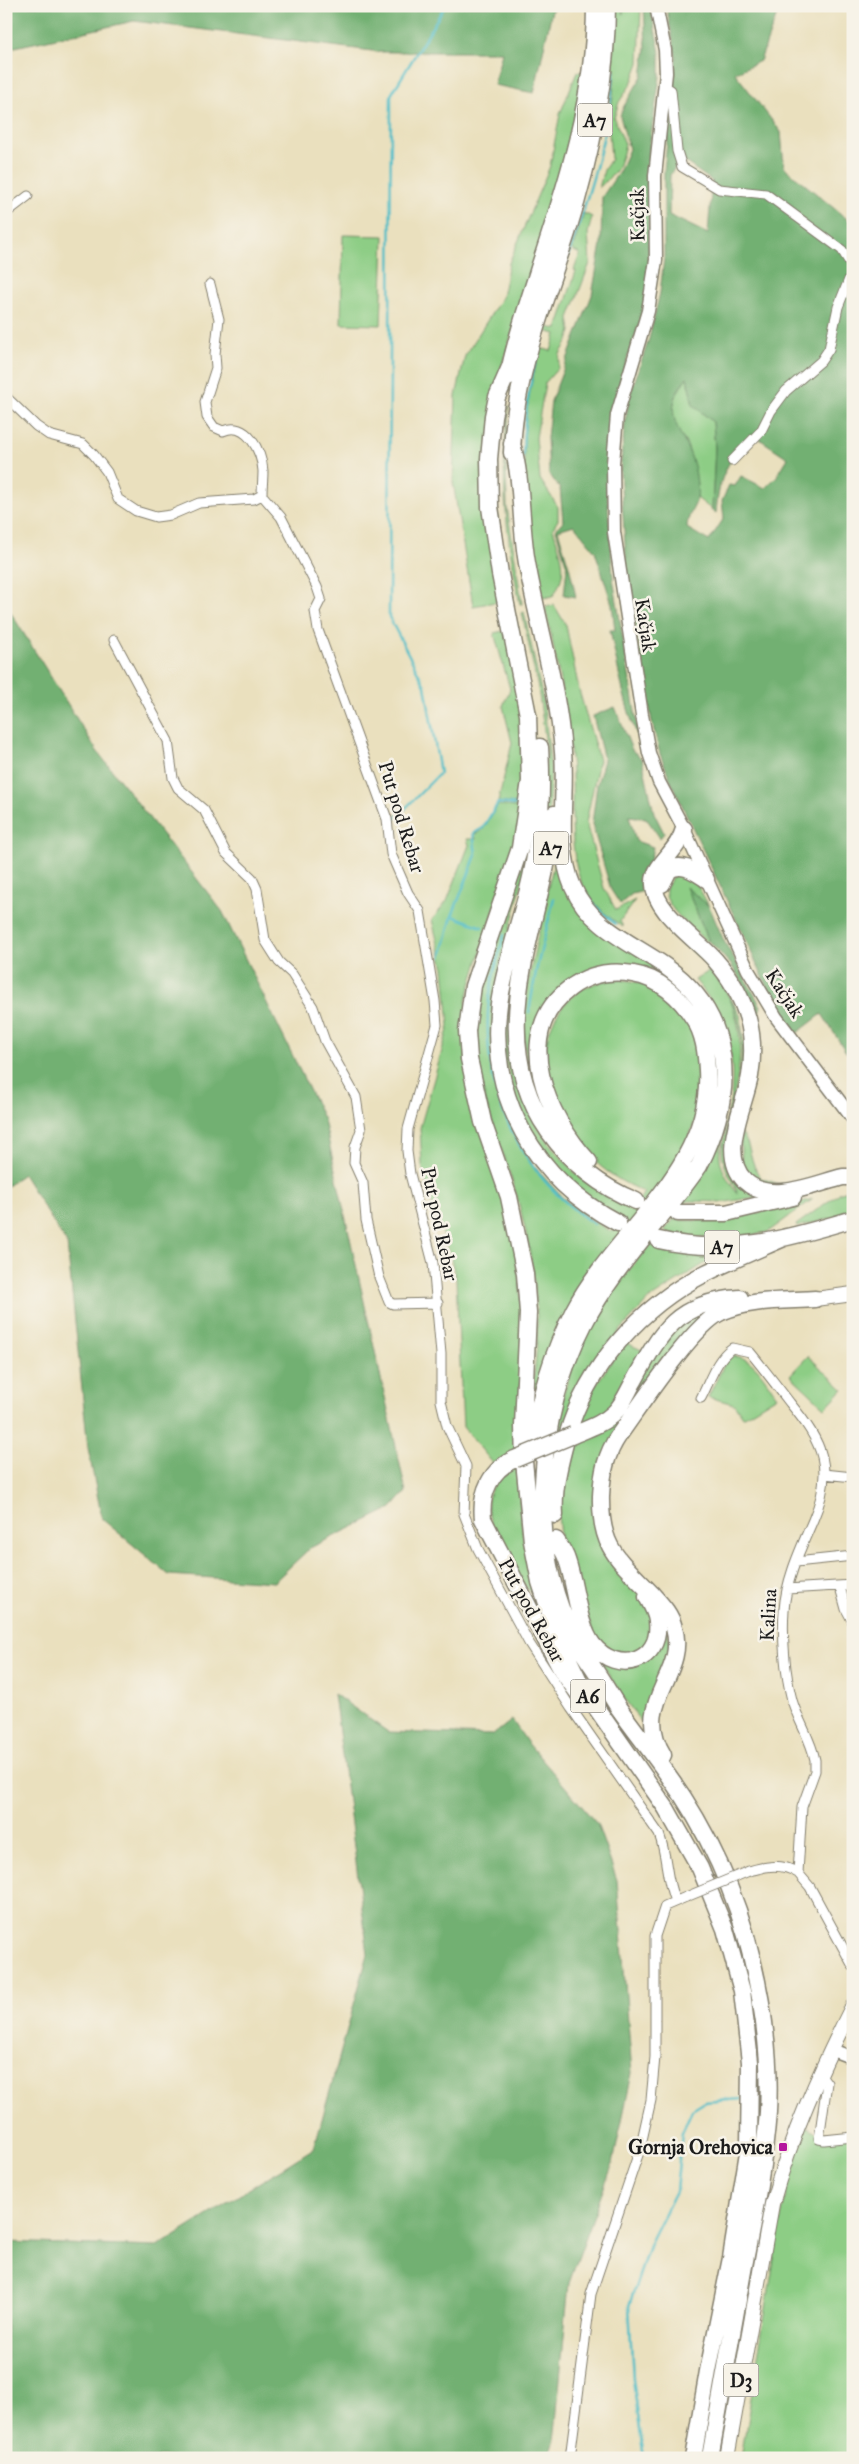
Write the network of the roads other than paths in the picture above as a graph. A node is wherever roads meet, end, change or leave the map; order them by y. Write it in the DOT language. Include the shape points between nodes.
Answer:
graph roads {
  1 [pos="595,6"];
  2 [pos="607,6"];
  3 [pos="656,6"];
  4 [pos="666,87"];
  5 [pos="28,196"];
  6 [pos="6,213"];
  7 [pos="210,284"];
  8 [pos="510,367"];
  9 [pos="6,397"];
  10 [pos="512,444"];
  11 [pos="732,461"];
  12 [pos="262,495"];
  13 [pos="114,640"];
  14 [pos="684,830"];
  15 [pos="706,880"];
  16 [pos="659,899"];
  17 [pos="853,1119"];
  18 [pos="853,1177"];
  19 [pos="853,1181"];
  20 [pos="681,1209"];
  21 [pos="853,1219"];
  22 [pos="618,1223"];
  23 [pos="786,1237"];
  24 [pos="659,1240"];
  25 [pos="853,1294"];
  26 [pos="816,1299"];
  27 [pos="776,1302"];
  28 [pos="438,1303"];
  29 [pos="701,1398"];
  30 [pos="824,1474"];
  31 [pos="853,1477"];
  32 [pos="529,1502"];
  33 [pos="556,1540"];
  34 [pos="853,1556"];
  35 [pos="796,1562"];
  36 [pos="637,1579"];
  37 [pos="853,1586"];
  38 [pos="840,1587"];
  39 [pos="787,1590"];
  40 [pos="853,1622"];
  41 [pos="589,1661"];
  42 [pos="596,1709"];
  43 [pos="680,1793"];
  44 [pos="798,1873"];
  45 [pos="675,1901"];
  46 [pos="853,1966"];
  47 [pos="853,2005"];
  48 [pos="832,2050"];
  49 [pos="853,2058"];
  50 [pos="821,2075"];
  51 [pos="853,2137"];
  52 [pos="570,2458"];
  53 [pos="693,2458"];
  54 [pos="710,2458"];
  55 [pos="727,2458"];
  1 -- 8 [label="highway, A7" via="589,81 576,148"];
  2 -- 10 [label="highway, A7" via="603,81 587,158 568,232 531,344"];
  3 -- 4 [label="main road, Kačjak" via="665,50"];
  4 -- 11 [label="street, Kačjak" via="670,90 682,167 719,189 766,194 842,250 852,266 838,307 829,349 810,372 786,391 761,431"];
  4 -- 14 [label="main road, Kačjak" via="655,176 655,267 648,311 617,415 613,463 614,532 649,753 659,782"];
  5 -- 6 [label="street"];
  7 -- 12 [label="street" via="219,319 216,368 205,402 207,418 214,427 223,431 230,427 247,435 260,454"];
  8 -- 22 [label="highway, A7" via="497,457 499,524 536,710 542,796 528,890 502,985 498,1049 506,1090 531,1147 550,1172 576,1196"];
  8 -- 32 [label="highway" via="493,416 489,459 490,507 528,715 530,781 520,848 476,976 467,1031 474,1087 509,1197 525,1274 528,1352 523,1426"];
  9 -- 12 [label="street" via="49,435 82,444 107,472 118,499 136,511 156,516 171,515 199,503 254,499"];
  10 -- 32 [label="highway, A7" via="516,542 549,694 556,783 550,851 516,1004 516,1047 520,1070 528,1094 558,1144 586,1173 616,1192 638,1198 600,1173 577,1149 552,1110 540,1067 542,1026 555,1003 587,978 617,972 647,978 677,996 698,1025 704,1041 708,1072 707,1097 700,1127 682,1164 589,1285 559,1342 536,1418"];
  10 -- 41 [label="highway" via="527,565 560,723 564,766 563,838 568,873 581,902 592,916 676,974 695,993 716,1028 724,1068 721,1109 708,1147 688,1182 600,1296 568,1358 548,1428 543,1480 548,1555 553,1582 568,1625"];
  12 -- 28 [label="street, Put pod Rebar" via="281,517 317,587 321,599 315,611 318,630 387,819 391,854 408,893 420,911 437,1025 408,1129 407,1152 433,1263"];
  13 -- 28 [label="street, Put pod Rebar" via="168,741 173,778 178,788 204,810 226,853 252,878 268,946 292,974 313,1007 325,1041 356,1097 361,1130 354,1163 363,1183 366,1220 389,1302"];
  14 -- 15 [label="main road, Kačjak"];
  14 -- 16 [label="highway" via="676,849 656,872 653,883"];
  15 -- 16 [label="highway" via="686,867 672,868 662,881"];
  15 -- 17 [label="main road, Kačjak" via="760,992"];
  16 -- 18 [label="highway" via="665,911 726,974 748,1019 752,1050 750,1075 734,1147 736,1167 741,1176 754,1188 774,1192"];
  19 -- 20 [label="highway, A7" via="760,1207 716,1214"];
  21 -- 23 [label="highway, A7"];
  23 -- 24 [label="highway, A7" via="754,1245 720,1248 683,1246"];
  23 -- 33 [label="highway" via="705,1273 656,1304 607,1357 577,1407 560,1461 554,1508"];
  25 -- 26 [label="main road"];
  26 -- 27 [label="highway"];
  27 -- 36 [label="highway" via="729,1309 703,1325 610,1448 602,1486 602,1527 606,1541"];
  27 -- 42 [label="highway, bridge" via="729,1299 682,1314 658,1339 615,1412 602,1422 515,1459 498,1470 484,1492 482,1511 486,1528 566,1680"];
  28 -- 45 [label="street, Put pod Rebar" via="441,1402 447,1426 466,1466 464,1514 478,1549 529,1643 554,1684 651,1821 665,1849 666,1875"];
  29 -- 30 [label="street, Kalina" via="726,1352 732,1348 750,1352 812,1430 821,1450"];
  30 -- 31 [label="street"];
  30 -- 35 [label="street, Kalina" via="818,1509"];
  32 -- 42 [label="highway, A6" via="532,1541 550,1614 583,1689"];
  33 -- 36 [label="highway" via="568,1563 589,1638 601,1653 622,1662 635,1661 647,1654 657,1630 655,1614"];
  33 -- 41 [label="highway" via="568,1603"];
  34 -- 35 [label="street"];
  35 -- 39 [label="street, Kalina"];
  36 -- 43 [label="highway" via="666,1610 676,1636 673,1660 656,1702 652,1725 655,1740 674,1773"];
  37 -- 38 [label="street"];
  38 -- 39 [label="street"];
  38 -- 40 [label="street"];
  39 -- 44 [label="street, Kalina" via="784,1610 788,1680 792,1700 815,1760 815,1771 802,1807"];
  41 -- 43 [label="highway, A6"];
  42 -- 53 [label="highway, A6" via="666,1808 700,1868 725,1929 742,1991 750,2062 749,2146"];
  43 -- 54 [label="highway, A6" via="720,1866 740,1916 761,1999 768,2072 764,2150"];
  44 -- 45 [label="street, bridge" via="775,1865 749,1871"];
  44 -- 46 [label="street" via="810,1887"];
  45 -- 52 [label="street" via="665,1906 655,1936 655,2057 651,2100 640,2148 591,2294"];
  47 -- 48 [label="main road, D3"];
  48 -- 49 [label="main road"];
  48 -- 50 [label="main road, D3"];
  50 -- 51 [label="street" via="827,2083 819,2139"];
  50 -- 55 [label="main road, D3" via="791,2140 772,2204"];
}
